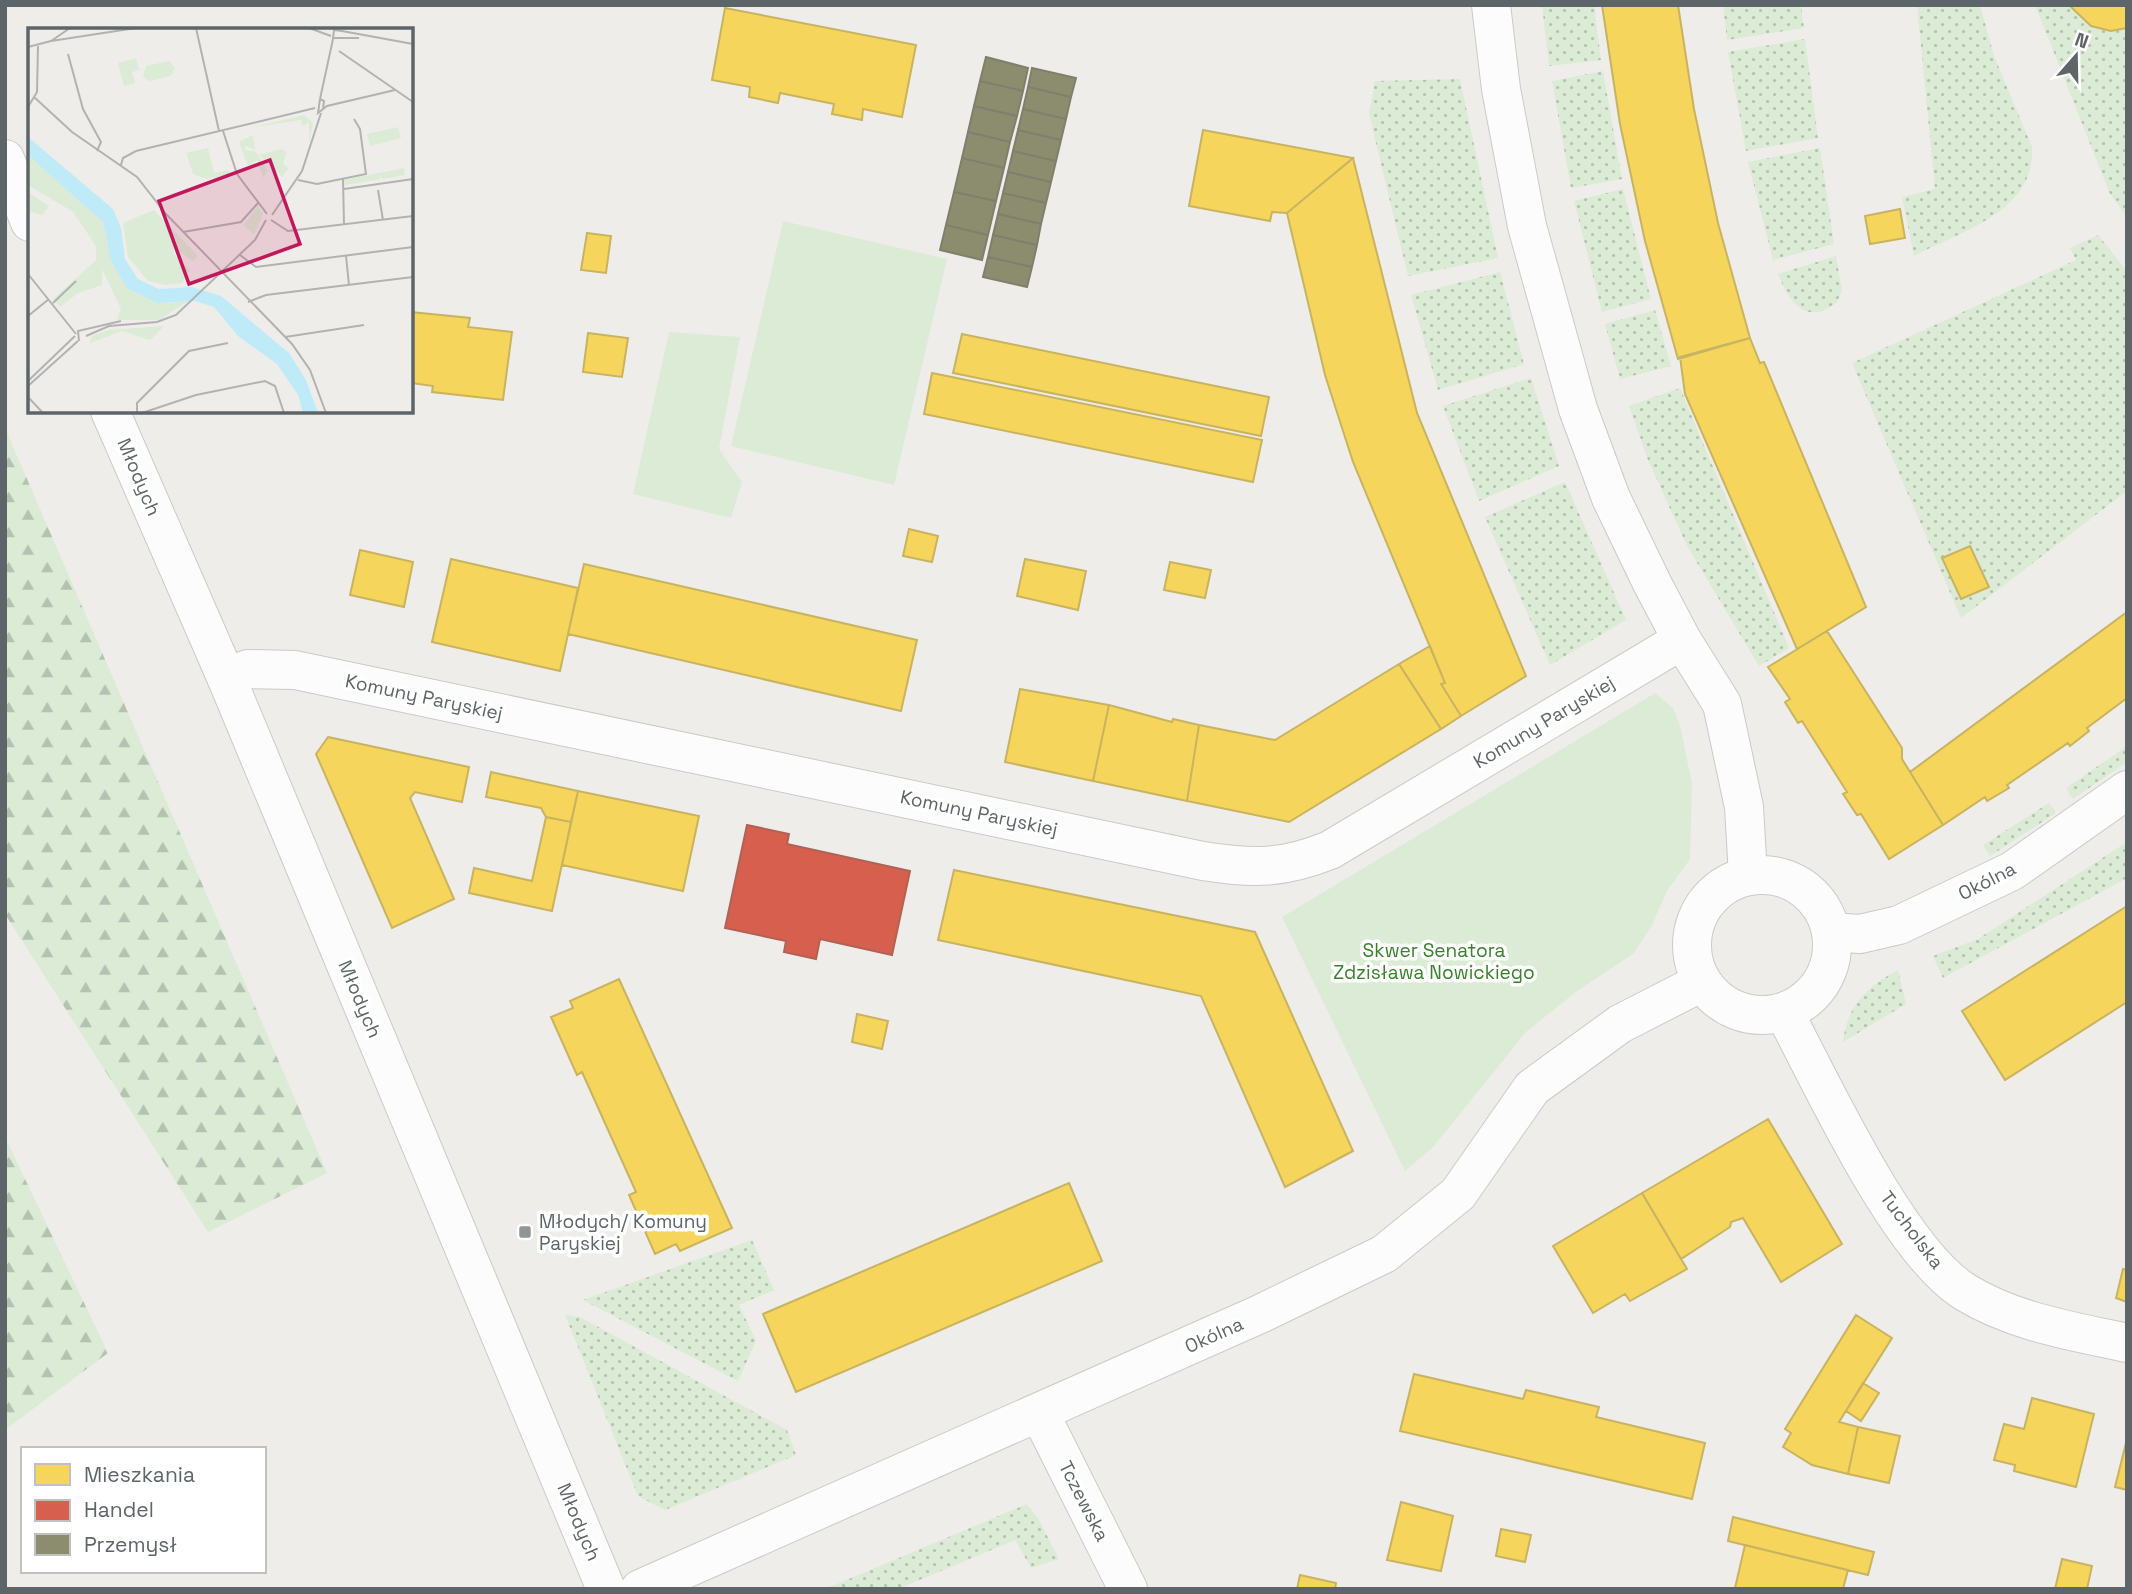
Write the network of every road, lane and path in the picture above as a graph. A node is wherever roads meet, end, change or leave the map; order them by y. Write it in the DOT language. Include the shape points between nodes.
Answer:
graph roads {
  1 [pos="1491,5"];
  2 [pos="5,159"];
  3 [pos="28,217"];
  4 [pos="111,413"];
  5 [pos="1682,640"];
  6 [pos="226,677"];
  7 [pos="2127,790"];
  8 [pos="1748,876"];
  9 [pos="1831,932"];
  10 [pos="1702,982"];
  11 [pos="1784,1012"];
  12 [pos="2127,1343"];
  13 [pos="1040,1413"];
  14 [pos="646,1586"];
  15 [pos="606,1589"];
  16 [pos="1128,1589"];
  1 -- 5 [label="street" via="1501,89 1527,226 1578,409 1611,498"];
  2 -- 3 [label="street"];
  4 -- 6 [label="street, Młodych"];
  5 -- 6 [label="street, Komuny Paryskiej" via="1330,850 1267,868 1203,861 295,670 248,669"];
  5 -- 8 [label="street" via="1722,704 1744,807"];
  6 -- 15 [label="street, Młodych"];
  7 -- 9 [label="street, Okólna" via="2012,871 1899,925 1860,934"];
  8 -- 9 [label="street" via="1781,878 1811,893"];
  8 -- 10 [label="street" via="1709,898 1697,916 1691,939"];
  9 -- 11 [label="street" via="1827,972 1802,1003"];
  10 -- 11 [label="street" via="1717,999 1737,1011"];
  10 -- 13 [label="street, Okólna" via="1620,1024 1532,1088 1458,1194 1384,1254"];
  11 -- 12 [label="street, Tucholska" via="1901,1222 1963,1291 2006,1313"];
  13 -- 14 [label="street, Okólna"];
  13 -- 16 [label="street, Tczewska"];
}
